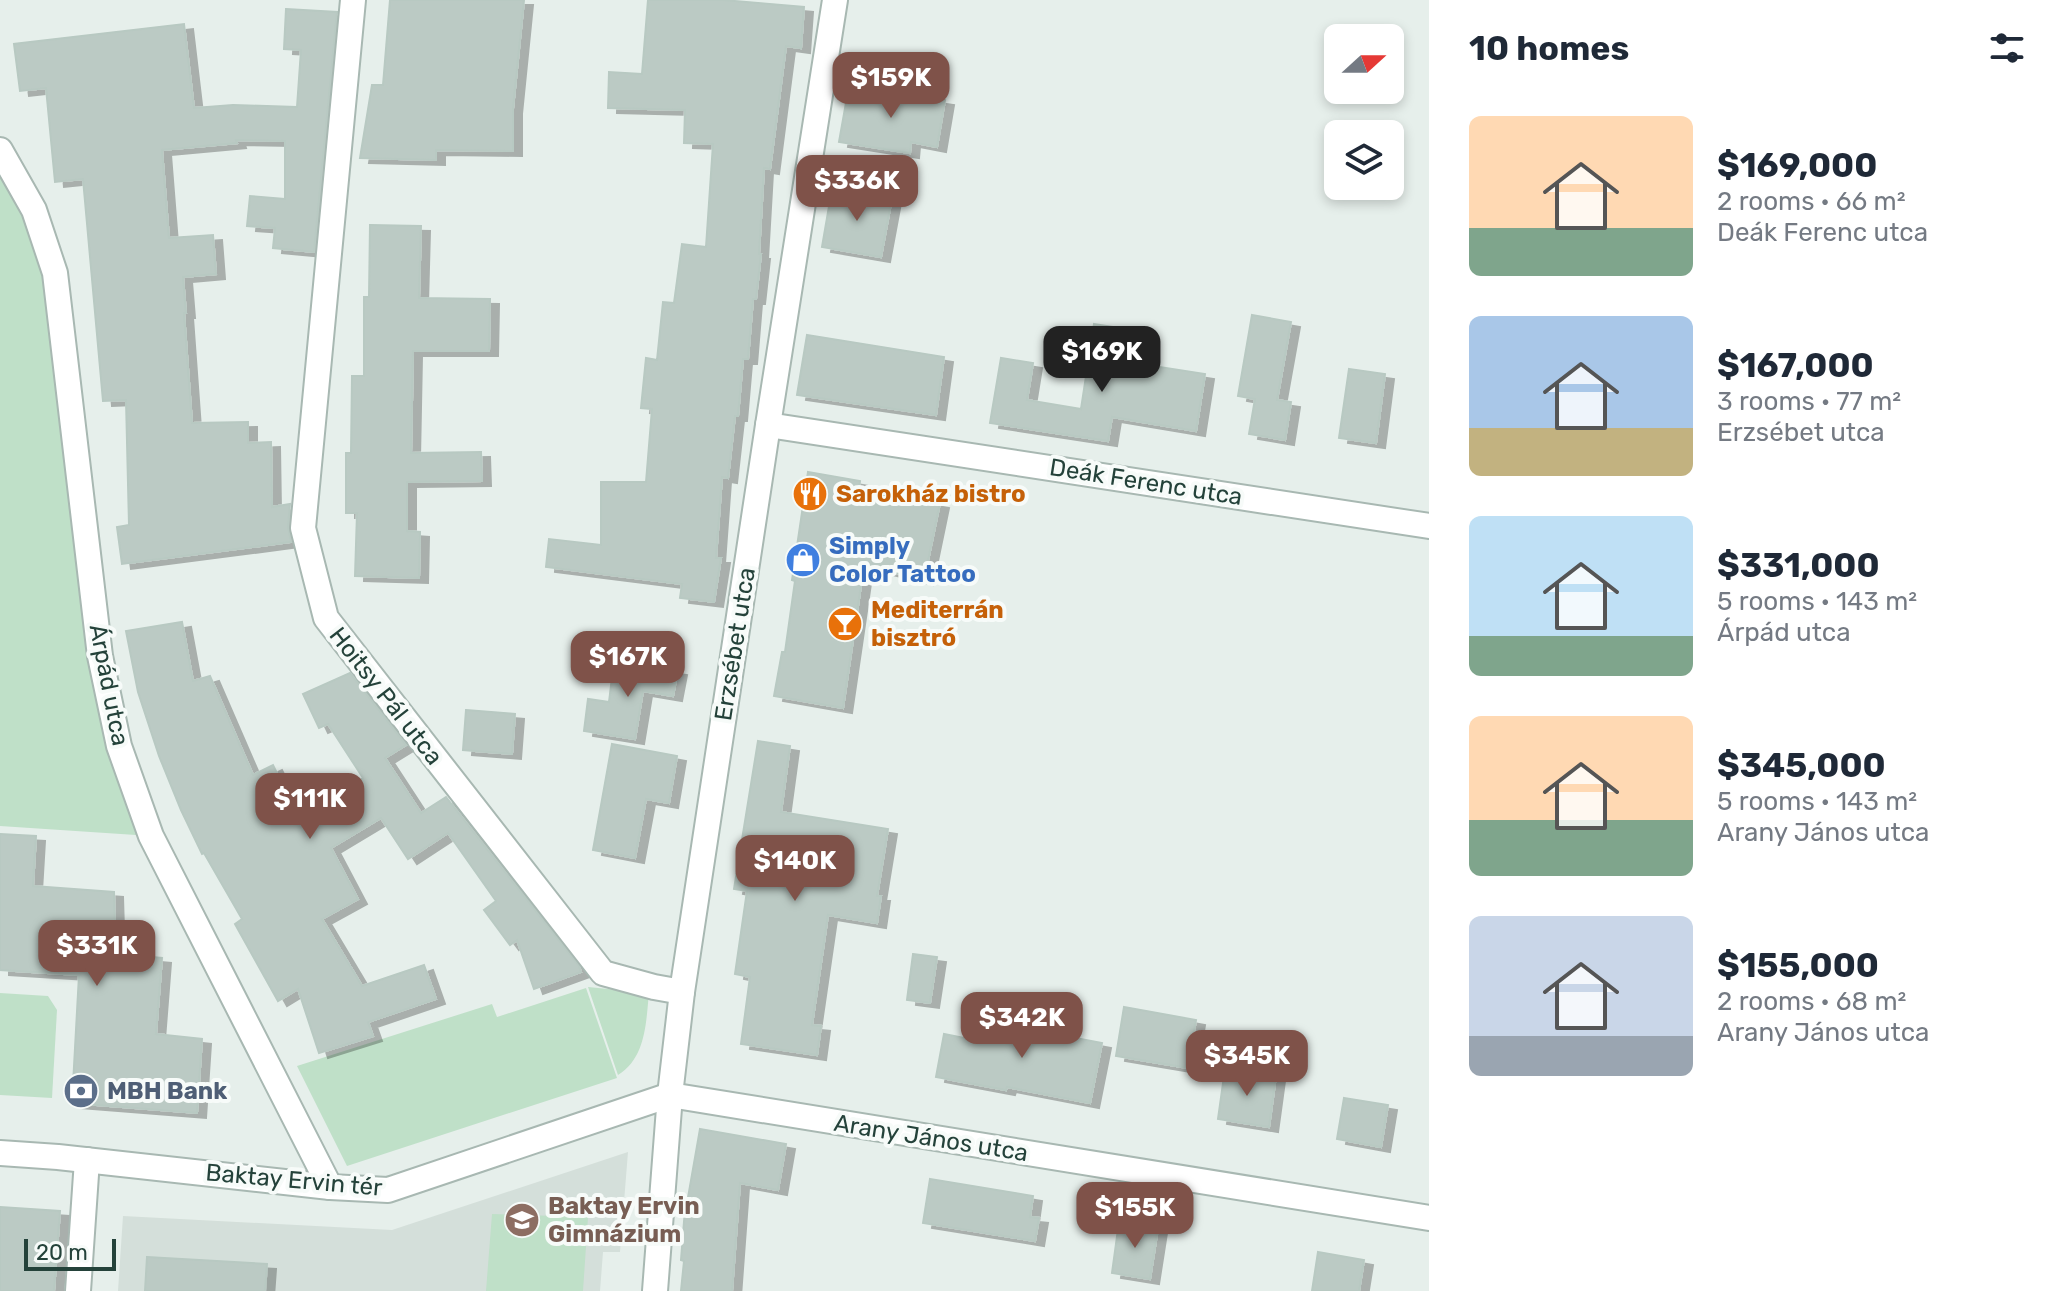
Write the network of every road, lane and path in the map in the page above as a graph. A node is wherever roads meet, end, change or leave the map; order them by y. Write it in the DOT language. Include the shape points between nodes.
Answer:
graph roads {
  1 [pos="353,0"];
  2 [pos="835,0"];
  3 [pos="0,150"];
  4 [pos="768,425"];
  5 [pos="1429,526"];
  6 [pos="682,992"];
  7 [pos="670,1095"];
  8 [pos="0,1153"];
  9 [pos="87,1160"];
  10 [pos="330,1187"];
  11 [pos="1429,1218"];
  12 [pos="78,1291"];
  13 [pos="655,1291"];
  1 -- 6 [label="street, Hoitsy Pál utca" via="303,528 326,618 603,973"];
  2 -- 4 [label="street, Erzsébet utca"];
  3 -- 10 [label="street, Árpád utca" via="34,210 55,273 100,656 119,746 151,836"];
  4 -- 5 [label="street, Deák Ferenc utca"];
  4 -- 6 [label="street, Erzsébet utca"];
  6 -- 7 [label="street, Erzsébet utca"];
  7 -- 10 [label="street, Baktay Ervin tér" via="388,1190"];
  7 -- 11 [label="street, Arany János utca"];
  7 -- 13 [label="street, Erzsébet utca"];
  8 -- 9 [label="street, Baktay Ervin tér"];
  9 -- 10 [label="street, Baktay Ervin tér"];
  9 -- 12 [label="street"];
}
